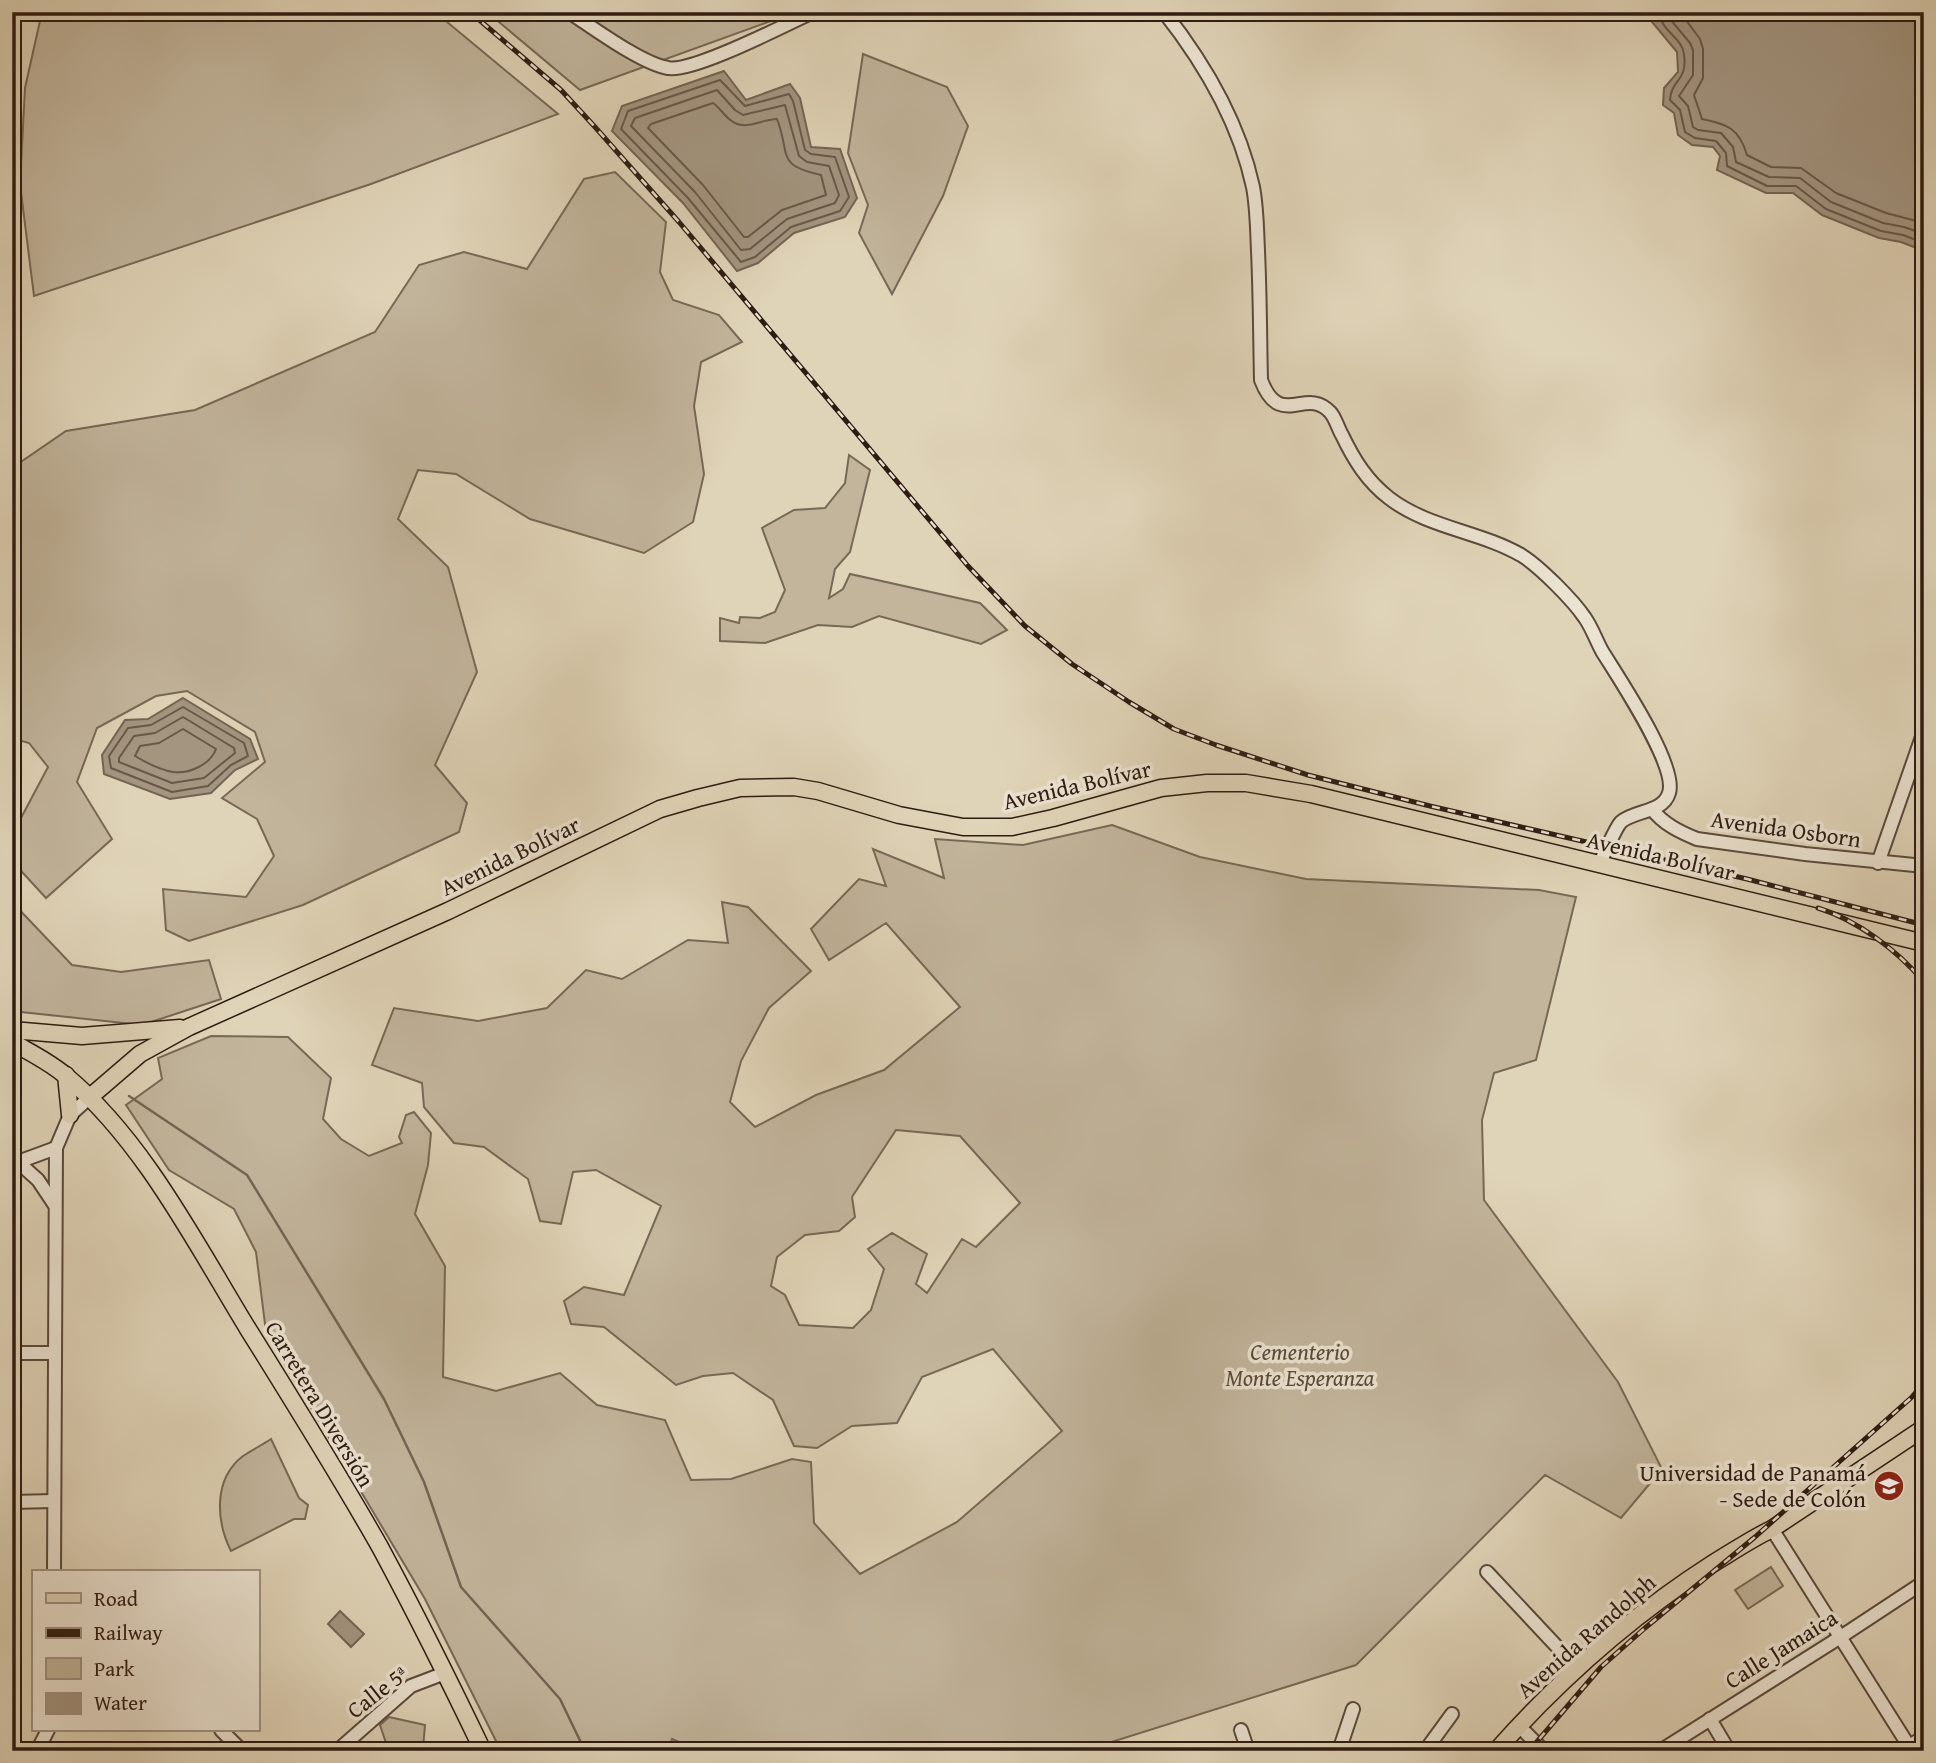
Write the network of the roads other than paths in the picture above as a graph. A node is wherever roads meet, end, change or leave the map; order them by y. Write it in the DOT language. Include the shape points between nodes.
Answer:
graph roads {
  1 [pos="569,12"];
  2 [pos="813,12"];
  3 [pos="1164,12"];
  4 [pos="1924,731"];
  5 [pos="1652,809"];
  6 [pos="1878,863"];
  7 [pos="1599,864"];
  8 [pos="1924,866"];
  9 [pos="1924,943"];
  10 [pos="190,1027"];
  11 [pos="16,1035"];
  12 [pos="66,1075"];
  13 [pos="90,1097"];
  14 [pos="70,1115"];
  15 [pos="56,1148"];
  16 [pos="15,1162"];
  17 [pos="54,1204"];
  18 [pos="12,1353"];
  19 [pos="55,1353"];
  20 [pos="1924,1428"];
  21 [pos="53,1501"];
  22 [pos="12,1502"];
  23 [pos="1772,1529"];
  24 [pos="54,1570"];
  25 [pos="1487,1572"];
  26 [pos="1924,1582"];
  27 [pos="1839,1638"];
  28 [pos="1577,1668"];
  29 [pos="446,1673"];
  30 [pos="1353,1709"];
  31 [pos="1451,1714"];
  32 [pos="1710,1719"];
  33 [pos="1518,1726"];
  34 [pos="1241,1730"];
  35 [pos="47,1732"];
  36 [pos="223,1732"];
  37 [pos="1924,1737"];
  38 [pos="1908,1749"];
  39 [pos="37,1751"];
  40 [pos="242,1751"];
  41 [pos="337,1751"];
  42 [pos="483,1751"];
  43 [pos="1248,1751"];
  44 [pos="1339,1751"];
  45 [pos="1425,1751"];
  46 [pos="1496,1751"];
  47 [pos="1545,1751"];
  48 [pos="1660,1751"];
  49 [pos="1729,1751"];
  1 -- 2 [label="street" via="629,51 664,68 678,69"];
  3 -- 5 [label="street" via="1211,81 1241,143 1257,220 1261,380 1267,396 1282,405 1322,405 1331,413 1356,463 1389,498 1412,513 1521,555 1538,567 1585,618 1648,728 1671,783 1669,795"];
  4 -- 6 [label="street"];
  5 -- 6 [label="street, Avenida Osborn" via="1697,839"];
  5 -- 7 [label="street" via="1618,825"];
  6 -- 8 [label="street, Avenida Osborn"];
  7 -- 9 [label="main road, Avenida Bolívar"];
  7 -- 10 [label="main road, Avenida Bolívar" via="1311,794 1246,783 1161,788 1012,827 963,827 794,787 740,788 660,809"];
  10 -- 11 [label="main road" via="98,1036"];
  10 -- 13 [label="main road, Avenida Bolívar" via="140,1054"];
  11 -- 12 [label="main road, Carretera Diversión" via="40,1045 51,1064"];
  12 -- 13 [label="main road, Carretera Diversión"];
  12 -- 14 [label="main road"];
  13 -- 14 [label="street"];
  13 -- 29 [label="main road, Carretera Diversión" via="152,1175 310,1428"];
  14 -- 15 [label="street"];
  15 -- 16 [label="street"];
  15 -- 17 [label="street"];
  16 -- 17 [label="street" via="38,1180"];
  17 -- 19 [label="street"];
  18 -- 19 [label="street"];
  19 -- 21 [label="street"];
  20 -- 23 [label="main road, Avenida Randolph"];
  21 -- 22 [label="street"];
  21 -- 24 [label="street"];
  23 -- 27 [label="street"];
  23 -- 28 [label="main road, Avenida Randolph" via="1682,1583"];
  25 -- 28 [label="street"];
  26 -- 27 [label="street, Calle Jamaica"];
  27 -- 32 [label="street, Calle Jamaica"];
  27 -- 38 [label="street"];
  28 -- 33 [label="main road, Avenida Randolph"];
  29 -- 41 [label="street, Calle 5ª" via="411,1686"];
  29 -- 42 [label="main road, Carretera Diversión"];
  30 -- 44 [label="street"];
  31 -- 45 [label="street"];
  32 -- 48 [label="street, Calle Jamaica"];
  32 -- 49 [label="street"];
  33 -- 46 [label="main road, Avenida Randolph"];
  33 -- 47 [label="street"];
  34 -- 43 [label="street"];
  35 -- 39 [label="street"];
  36 -- 40 [label="street"];
  37 -- 38 [label="street"];
}
